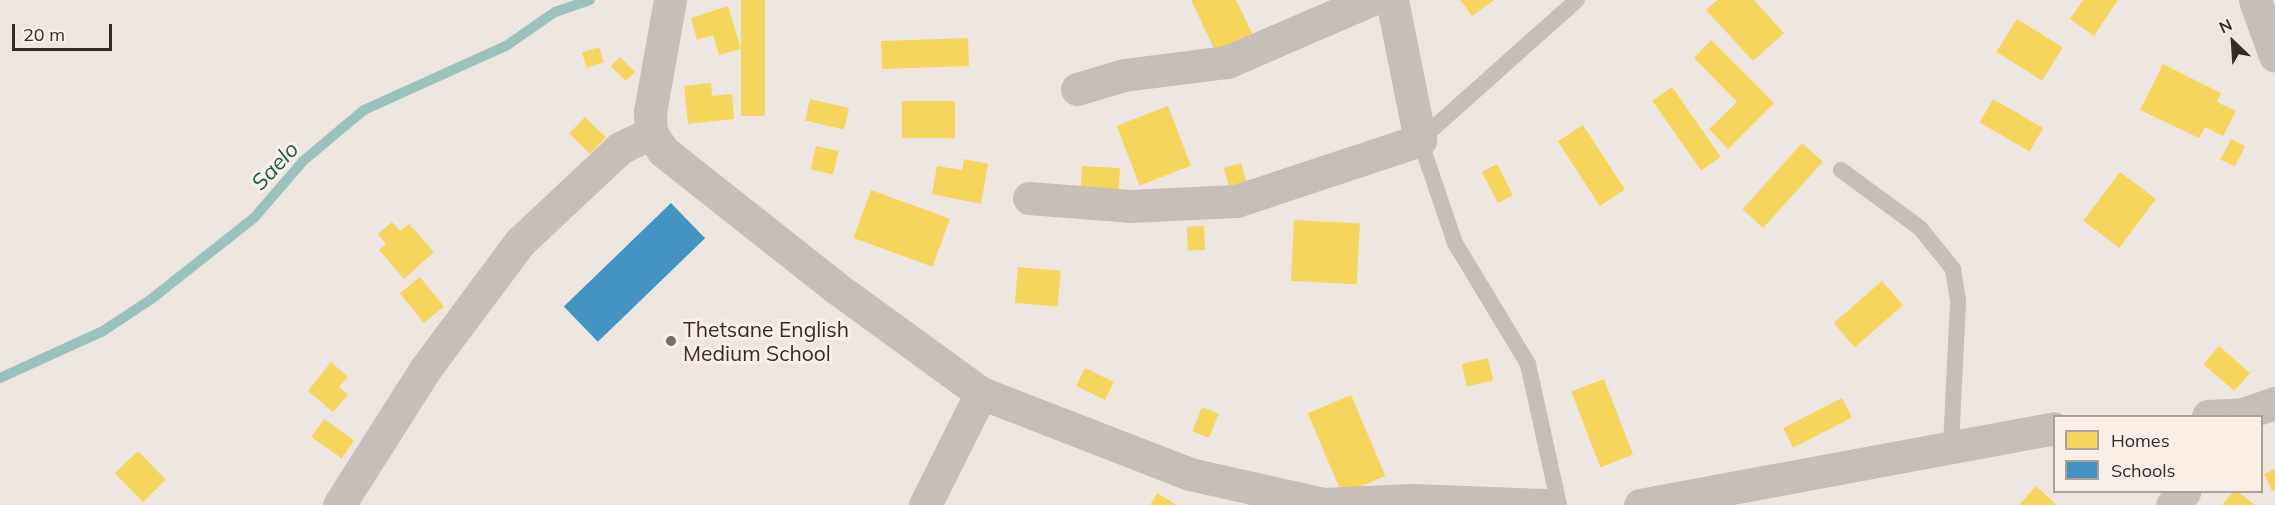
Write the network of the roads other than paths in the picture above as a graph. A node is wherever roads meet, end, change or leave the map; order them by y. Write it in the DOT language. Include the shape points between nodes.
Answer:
graph roads {
  1 [pos="670,0"];
  2 [pos="1370,0"];
  3 [pos="1392,0"];
  4 [pos="1577,0"];
  5 [pos="2255,0"];
  6 [pos="2275,56"];
  7 [pos="1077,89"];
  8 [pos="651,133"];
  9 [pos="1420,140"];
  10 [pos="1841,170"];
  11 [pos="1029,198"];
  12 [pos="981,393"];
  13 [pos="2275,403"];
  14 [pos="2242,415"];
  15 [pos="2053,428"];
  16 [pos="1951,446"];
  17 [pos="2183,493"];
  18 [pos="1324,504"];
  19 [pos="1490,504"];
  20 [pos="339,505"];
  21 [pos="925,505"];
  22 [pos="1545,505"];
  23 [pos="1559,505"];
  24 [pos="1640,505"];
  25 [pos="2172,505"];
  1 -- 8 [label="street" via="650,112"];
  2 -- 7 [label="street" via="1227,62 1124,75"];
  3 -- 9 [label="street"];
  4 -- 9 [label="lane"];
  5 -- 6 [label="street"];
  8 -- 12 [label="street" via="688,175"];
  8 -- 20 [label="street" via="620,148 520,242 426,369"];
  9 -- 11 [label="street" via="1236,201 1130,206"];
  9 -- 23 [label="lane" via="1455,243 1528,364"];
  10 -- 16 [label="lane" via="1920,228 1953,269 1958,302"];
  12 -- 18 [label="street" via="1190,474"];
  12 -- 21 [label="street"];
  13 -- 14 [label="street"];
  15 -- 16 [label="street"];
  16 -- 24 [label="street"];
  17 -- 25 [label="street"];
  18 -- 19 [label="street"];
  19 -- 22 [label="street"];
}
